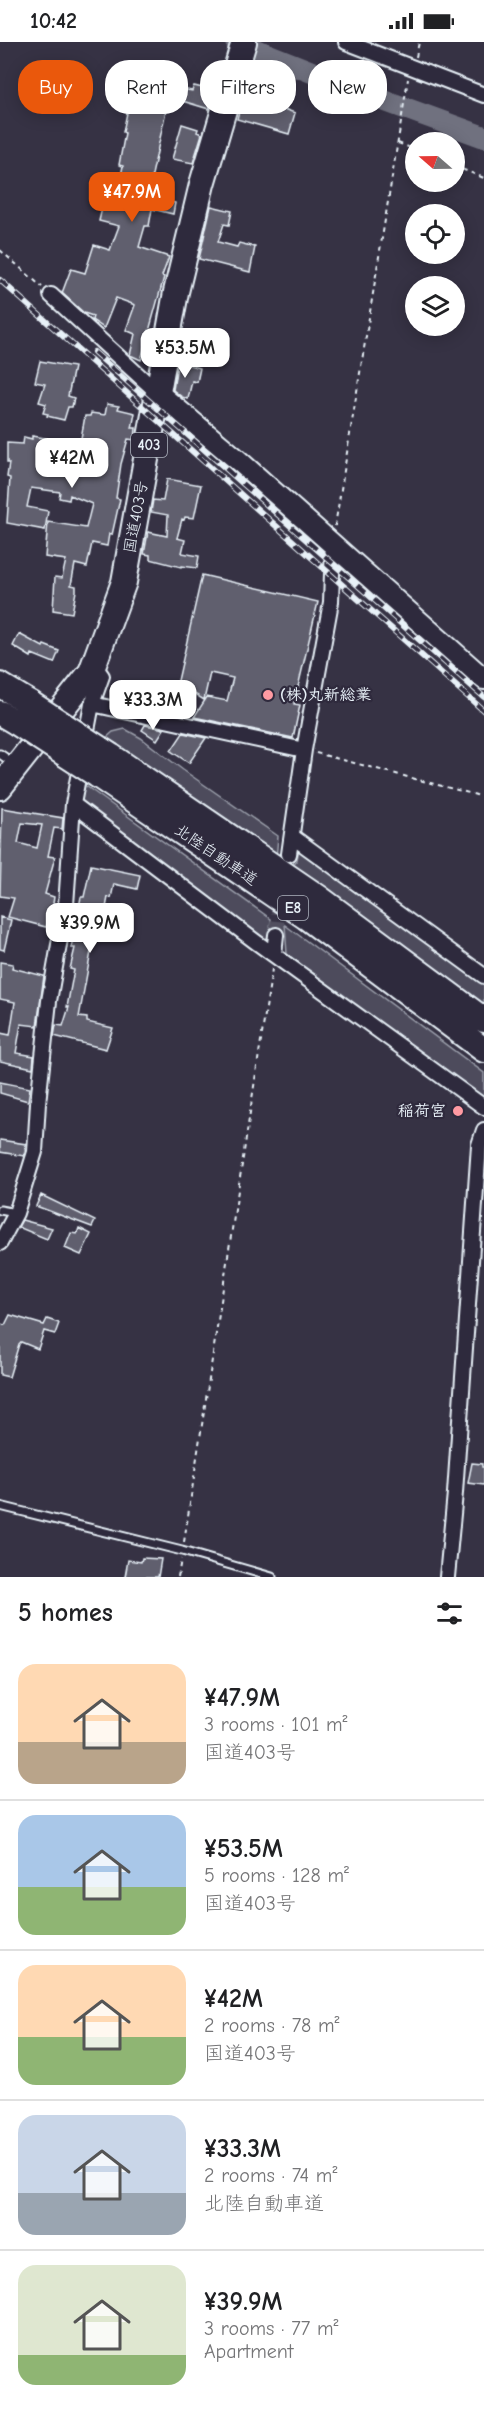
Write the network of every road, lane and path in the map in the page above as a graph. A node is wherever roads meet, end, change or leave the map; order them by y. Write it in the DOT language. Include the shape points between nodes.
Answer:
graph roads {
  1 [pos="244,42"];
  2 [pos="346,42"];
  3 [pos="409,76"];
  4 [pos="484,95"];
  5 [pos="398,143"];
  6 [pos="405,146"];
  7 [pos="465,170"];
  8 [pos="484,178"];
  9 [pos="0,250"];
  10 [pos="51,295"];
  11 [pos="158,393"];
  12 [pos="333,544"];
  13 [pos="94,665"];
  14 [pos="484,679"];
  15 [pos="0,685"];
  16 [pos="92,704"];
  17 [pos="15,713"];
  18 [pos="304,750"];
  19 [pos="8,760"];
  20 [pos="104,766"];
  21 [pos="0,787"];
  22 [pos="484,797"];
  23 [pos="73,804"];
  24 [pos="293,837"];
  25 [pos="289,855"];
  26 [pos="276,935"];
  27 [pos="274,954"];
  28 [pos="484,976"];
  29 [pos="484,1020"];
  30 [pos="484,1050"];
  31 [pos="484,1107"];
  32 [pos="484,1130"];
  33 [pos="0,1210"];
  34 [pos="16,1213"];
  35 [pos="0,1243"];
  36 [pos="0,1506"];
  37 [pos="182,1551"];
  38 [pos="178,1577"];
  39 [pos="272,1577"];
  40 [pos="447,1577"];
  1 -- 11 [label="highway, 国道403号 / 403" via="202,184 176,292"];
  2 -- 4 [label="street"];
  3 -- 5 [label="path"];
  5 -- 6 [label="path"];
  5 -- 12 [label="path"];
  7 -- 8 [label="path"];
  9 -- 10 [label="path"];
  10 -- 11 [label="street"];
  11 -- 12 [label="street"];
  11 -- 13 [label="highway, 国道403号 / 403" via="124,582"];
  12 -- 14 [label="street"];
  12 -- 18 [label="street" via="331,602"];
  13 -- 16 [label="street" via="102,676"];
  13 -- 19 [label="highway, 国道403号 / 403"];
  15 -- 17 [label="highway, 北陸自動車道 / E8"];
  16 -- 18 [label="street"];
  16 -- 23 [label="street"];
  17 -- 20 [label="highway, 北陸自動車道 / E8, bridge"];
  18 -- 22 [label="path"];
  18 -- 24 [label="street"];
  19 -- 21 [label="highway, 国道403号 / 403"];
  20 -- 29 [label="highway, 北陸自動車道 / E8" via="318,897"];
  20 -- 30 [label="highway, 北陸自動車道 / E8"];
  23 -- 27 [label="street"];
  23 -- 34 [label="street" via="66,905 49,1001 35,1152"];
  24 -- 25 [label="street"];
  24 -- 28 [label="street"];
  26 -- 27 [label="street"];
  27 -- 31 [label="street"];
  27 -- 37 [label="path"];
  32 -- 40 [label="street" via="479,1144"];
  33 -- 34 [label="lane"];
  34 -- 35 [label="street"];
  36 -- 37 [label="lane"];
  37 -- 38 [label="path"];
  37 -- 39 [label="lane"];
}
